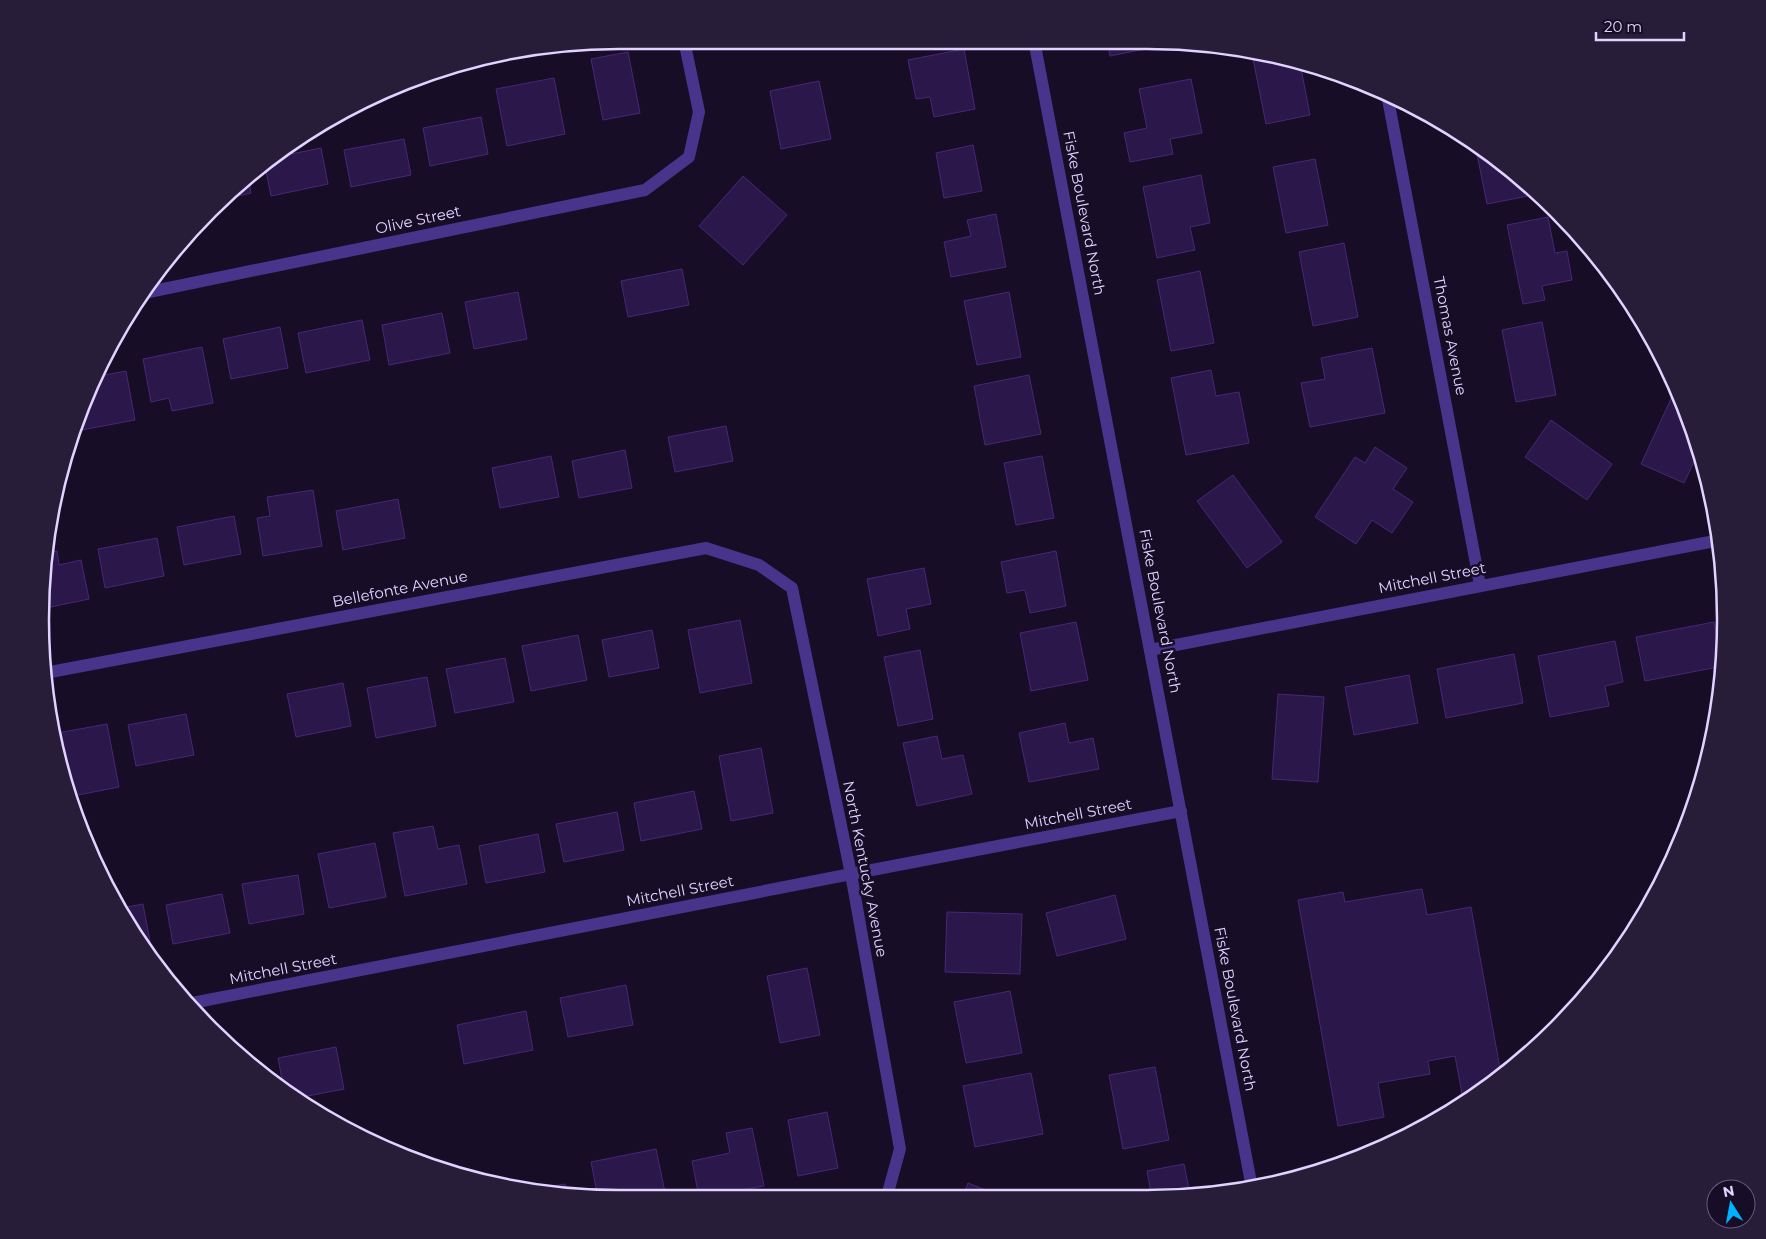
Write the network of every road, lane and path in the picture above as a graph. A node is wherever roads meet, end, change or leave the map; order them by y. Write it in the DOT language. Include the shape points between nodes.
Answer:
graph roads {
  1 [pos="686,49"];
  2 [pos="1036,49"];
  3 [pos="1390,104"];
  4 [pos="153,291"];
  5 [pos="1711,542"];
  6 [pos="759,565"];
  7 [pos="1480,585"];
  8 [pos="1150,650"];
  9 [pos="52,672"];
  10 [pos="1181,812"];
  11 [pos="851,874"];
  12 [pos="196,1002"];
  13 [pos="1251,1180"];
  14 [pos="889,1190"];
  1 -- 4 [label="street, Olive Street" via="699,112 689,156 645,190"];
  2 -- 8 [label="street, Fiske Boulevard North"];
  3 -- 7 [label="street, Thomas Avenue"];
  5 -- 7 [label="street, Mitchell Street"];
  6 -- 9 [label="street, Bellefonte Avenue" via="706,548"];
  6 -- 11 [label="street, North Kentucky Avenue" via="792,588"];
  7 -- 8 [label="street, Mitchell Street"];
  8 -- 10 [label="street, Fiske Boulevard North"];
  10 -- 11 [label="street, Mitchell Street"];
  10 -- 13 [label="street, Fiske Boulevard North"];
  11 -- 12 [label="street, Mitchell Street"];
  11 -- 14 [label="street, North Kentucky Avenue" via="900,1149"];
}
